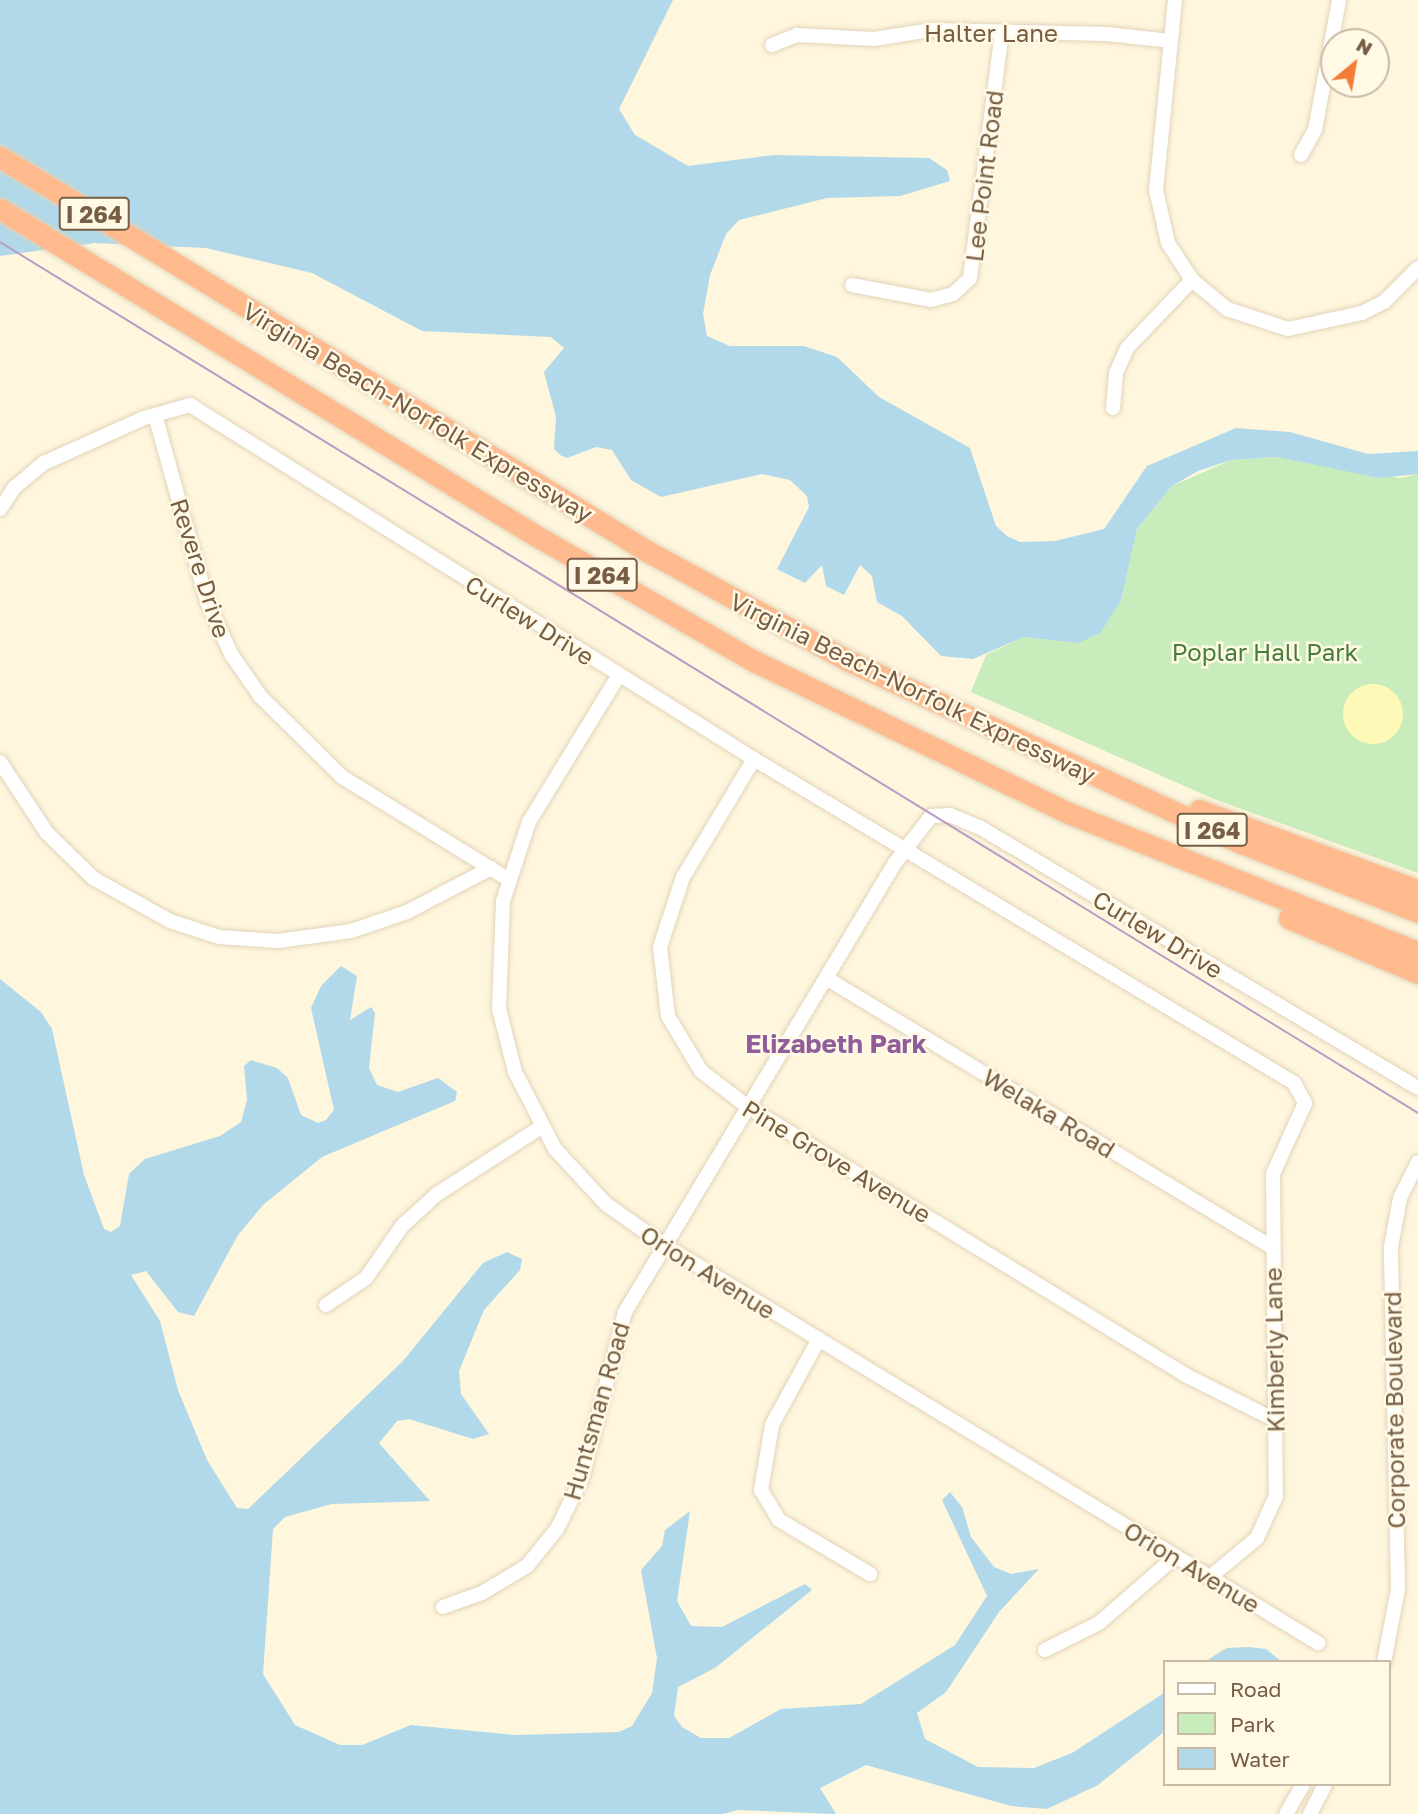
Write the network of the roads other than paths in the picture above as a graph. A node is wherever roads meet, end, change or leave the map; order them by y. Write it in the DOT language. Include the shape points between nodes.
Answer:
graph roads {
  1 [pos="1175,0"];
  2 [pos="1339,0"];
  3 [pos="1002,32"];
  4 [pos="1170,41"];
  5 [pos="772,46"];
  6 [pos="1301,155"];
  7 [pos="0,157"];
  8 [pos="0,209"];
  9 [pos="1418,268"];
  10 [pos="1192,279"];
  11 [pos="852,285"];
  12 [pos="1113,408"];
  13 [pos="155,415"];
  14 [pos="0,509"];
  15 [pos="619,675"];
  16 [pos="1011,738"];
  17 [pos="754,758"];
  18 [pos="0,762"];
  19 [pos="905,849"];
  20 [pos="1179,860"];
  21 [pos="491,868"];
  22 [pos="508,879"];
  23 [pos="1418,890"];
  24 [pos="1418,912"];
  25 [pos="1418,953"];
  26 [pos="1418,973"];
  27 [pos="826,978"];
  28 [pos="1418,1088"];
  29 [pos="1305,1103"];
  30 [pos="748,1107"];
  31 [pos="541,1127"];
  32 [pos="1418,1162"];
  33 [pos="664,1245"];
  34 [pos="1273,1248"];
  35 [pos="326,1305"];
  36 [pos="818,1339"];
  37 [pos="1275,1420"];
  38 [pos="1175,1557"];
  39 [pos="870,1574"];
  40 [pos="1209,1578"];
  41 [pos="443,1607"];
  42 [pos="1318,1643"];
  43 [pos="1045,1650"];
  44 [pos="1384,1660"];
  45 [pos="1302,1786"];
  46 [pos="1324,1786"];
  47 [pos="1286,1814"];
  48 [pos="1310,1814"];
  1 -- 4 [label="street"];
  2 -- 6 [label="street" via="1315,130"];
  3 -- 4 [label="street, Halter Lane"];
  3 -- 5 [label="street, Halter Lane" via="931,30 873,39 797,35"];
  3 -- 11 [label="street, Lee Point Road" via="970,278 953,294 931,300"];
  4 -- 10 [label="street" via="1156,198 1168,243"];
  7 -- 16 [label="highway, Virginia Beach-Norfolk Expressway / I 264" via="668,563 847,660"];
  8 -- 20 [label="highway, Virginia Beach-Norfolk Expressway / I 264" via="533,534 754,661 982,775"];
  9 -- 10 [label="street" via="1384,302 1345,320 1302,328 1247,318"];
  10 -- 12 [label="street" via="1127,348 1116,373"];
  13 -- 14 [label="street, Curlew Drive" via="44,463 15,487"];
  13 -- 15 [label="street, Curlew Drive" via="190,405"];
  13 -- 21 [label="street, Revere Drive" via="207,601 231,654 261,697 342,777"];
  15 -- 17 [label="street, Curlew Drive"];
  15 -- 22 [label="street, Orion Avenue" via="529,822"];
  16 -- 23 [label="highway"];
  16 -- 24 [label="highway, Virginia Beach-Norfolk Expressway / I 264" via="1241,843"];
  17 -- 19 [label="street, Curlew Drive"];
  17 -- 30 [label="street, Pine Grove Avenue" via="683,877 663,930 660,958 668,1016 684,1049 715,1084"];
  18 -- 21 [label="street" via="47,833 93,878 170,921 219,937 278,941 351,931 407,912"];
  19 -- 27 [label="street, Huntsman Road"];
  19 -- 28 [label="street, Curlew Drive" via="931,816 964,819"];
  19 -- 29 [label="street, Curlew Drive" via="1294,1083"];
  20 -- 25 [label="highway, Virginia Beach-Norfolk Expressway / I 264"];
  20 -- 26 [label="highway" via="1296,922"];
  21 -- 22 [label="street, Revere Drive"];
  22 -- 31 [label="street, Orion Avenue" via="497,956 499,1009 515,1072"];
  27 -- 30 [label="street, Huntsman Road"];
  27 -- 34 [label="street, Welaka Road"];
  29 -- 34 [label="street, Kimberly Lane" via="1276,1159"];
  30 -- 33 [label="street, Huntsman Road"];
  30 -- 37 [label="street, Pine Grove Avenue" via="1188,1376"];
  31 -- 33 [label="street, Orion Avenue" via="574,1174 626,1221"];
  31 -- 35 [label="street" via="437,1194 402,1226 366,1278"];
  32 -- 44 [label="street, Corporate Boulevard" via="1400,1198 1391,1247 1398,1589"];
  33 -- 36 [label="street, Orion Avenue"];
  33 -- 41 [label="street, Huntsman Road" via="615,1334 582,1478 557,1529 527,1566 482,1593"];
  34 -- 37 [label="street, Kimberly Lane"];
  36 -- 38 [label="street, Orion Avenue"];
  36 -- 39 [label="street" via="775,1416 761,1490 779,1520"];
  37 -- 40 [label="street, Kimberly Lane" via="1272,1513 1257,1538"];
  38 -- 40 [label="street, Orion Avenue"];
  38 -- 43 [label="street" via="1099,1623"];
  40 -- 42 [label="street, Orion Avenue"];
  45 -- 47 [label="street"];
  46 -- 48 [label="street"];
}
